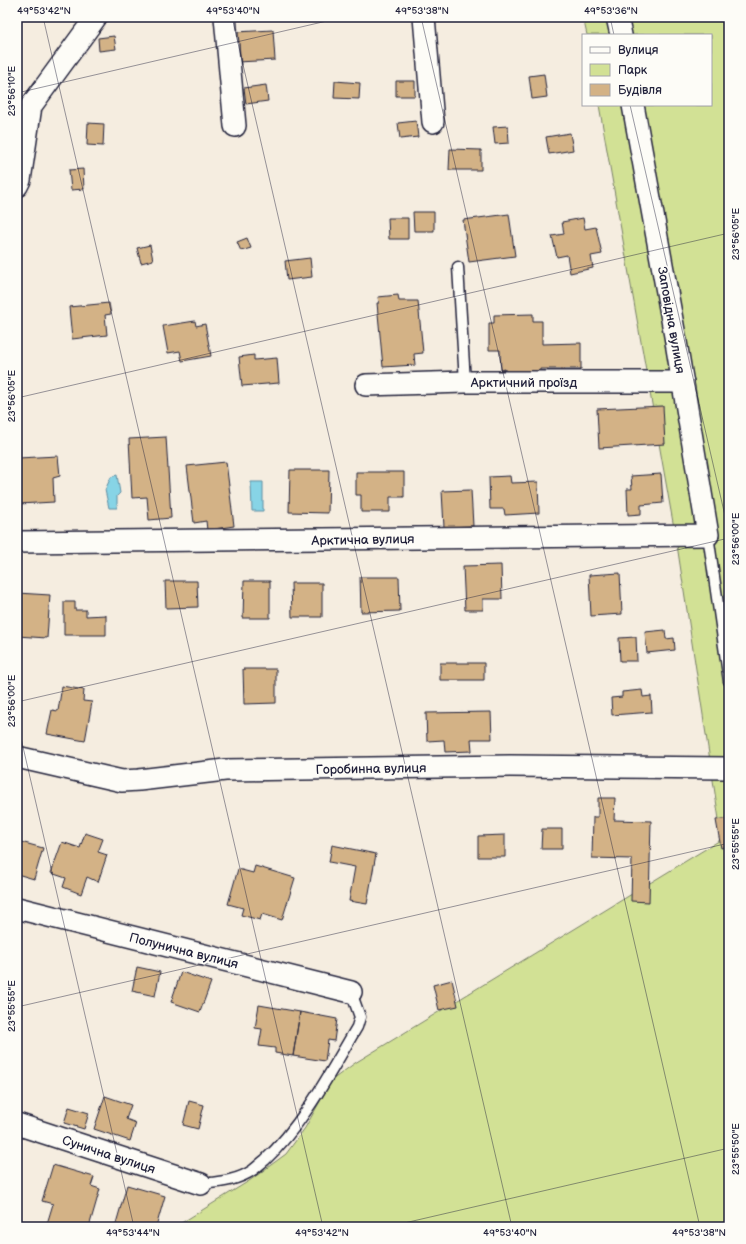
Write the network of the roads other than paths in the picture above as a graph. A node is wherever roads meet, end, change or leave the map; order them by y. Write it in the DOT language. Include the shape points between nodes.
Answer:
graph roads {
  1 [pos="96,17"];
  2 [pos="225,17"];
  3 [pos="424,17"];
  4 [pos="617,17"];
  5 [pos="620,34"];
  6 [pos="633,106"];
  7 [pos="432,122"];
  8 [pos="236,126"];
  9 [pos="17,186"];
  10 [pos="458,267"];
  11 [pos="464,382"];
  12 [pos="683,382"];
  13 [pos="366,385"];
  14 [pos="708,535"];
  15 [pos="17,542"];
  16 [pos="729,681"];
  17 [pos="17,756"];
  18 [pos="728,768"];
  19 [pos="17,908"];
  20 [pos="351,992"];
  21 [pos="17,1124"];
  22 [pos="201,1184"];
  1 -- 9 [label="street" via="31,106"];
  2 -- 8 [label="street"];
  3 -- 7 [label="street"];
  4 -- 5 [label="street"];
  6 -- 12 [label="street, Заповідна вулиця"];
  10 -- 11 [label="lane"];
  11 -- 12 [label="street, Арктичний проїзд"];
  11 -- 13 [label="street, Арктичний проїзд"];
  12 -- 14 [label="street, Заповідна вулиця"];
  14 -- 15 [label="street, Арктична вулиця"];
  14 -- 16 [label="lane"];
  17 -- 18 [label="street, Горобинна вулиця" via="122,781 225,770 510,766"];
  19 -- 20 [label="street, Полунична вулиця"];
  20 -- 22 [label="lane" via="360,1017 358,1027 294,1128 253,1170 231,1180"];
  21 -- 22 [label="street, Сунична вулиця"];
}
